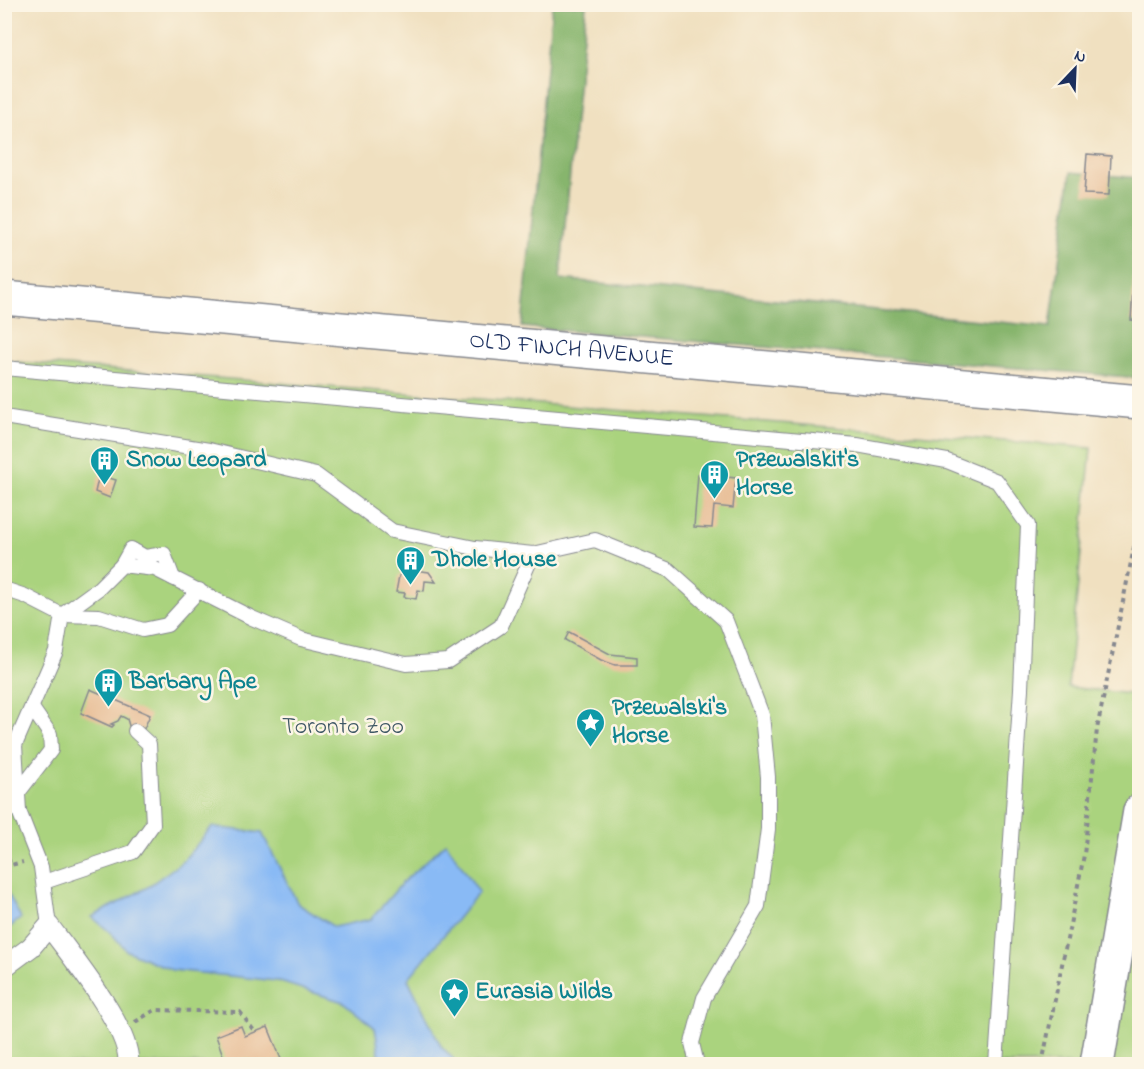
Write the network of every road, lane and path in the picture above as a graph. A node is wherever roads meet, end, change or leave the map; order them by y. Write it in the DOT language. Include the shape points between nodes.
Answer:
graph roads {
  1 [pos="4,298"];
  2 [pos="4,368"];
  3 [pos="1140,402"];
  4 [pos="4,417"];
  5 [pos="1140,518"];
  6 [pos="534,554"];
  7 [pos="4,589"];
  8 [pos="199,591"];
  9 [pos="62,615"];
  10 [pos="32,708"];
  11 [pos="135,730"];
  12 [pos="18,793"];
  13 [pos="1140,811"];
  14 [pos="44,882"];
  15 [pos="49,926"];
  16 [pos="4,967"];
  17 [pos="122,1031"];
  18 [pos="255,1032"];
  19 [pos="128,1065"];
  20 [pos="697,1065"];
  21 [pos="996,1065"];
  22 [pos="1042,1065"];
  23 [pos="1097,1065"];
  1 -- 3 [label="street, OLD FINCH AVENUE"];
  2 -- 21 [label="lane" via="857,445 947,461 997,481 1028,525"];
  4 -- 6 [label="lane" via="209,450 316,475 392,531 475,548"];
  5 -- 22 [label="path" via="1097,729 1084,855"];
  6 -- 8 [label="lane" via="501,626 448,661 406,664 312,642"];
  6 -- 20 [label="lane" via="595,540 669,570 726,621 762,715 768,829 758,906 704,998 692,1043"];
  7 -- 9 [label="lane"];
  8 -- 9 [label="lane" via="167,625 143,630 99,616"];
  8 -- 9 [label="lane" via="173,578 164,554 145,556 131,549 122,565 99,588"];
  9 -- 10 [label="lane" via="56,651"];
  10 -- 12 [label="lane" via="15,745"];
  10 -- 12 [label="lane" via="50,734 51,750"];
  11 -- 14 [label="lane" via="149,744 153,824 133,852"];
  12 -- 14 [label="lane" via="19,811"];
  13 -- 23 [label="street"];
  14 -- 15 [label="lane"];
  15 -- 16 [label="street" via="31,947"];
  15 -- 17 [label="street"];
  17 -- 18 [label="path" via="155,1010 240,1012"];
  17 -- 19 [label="street"];
}
